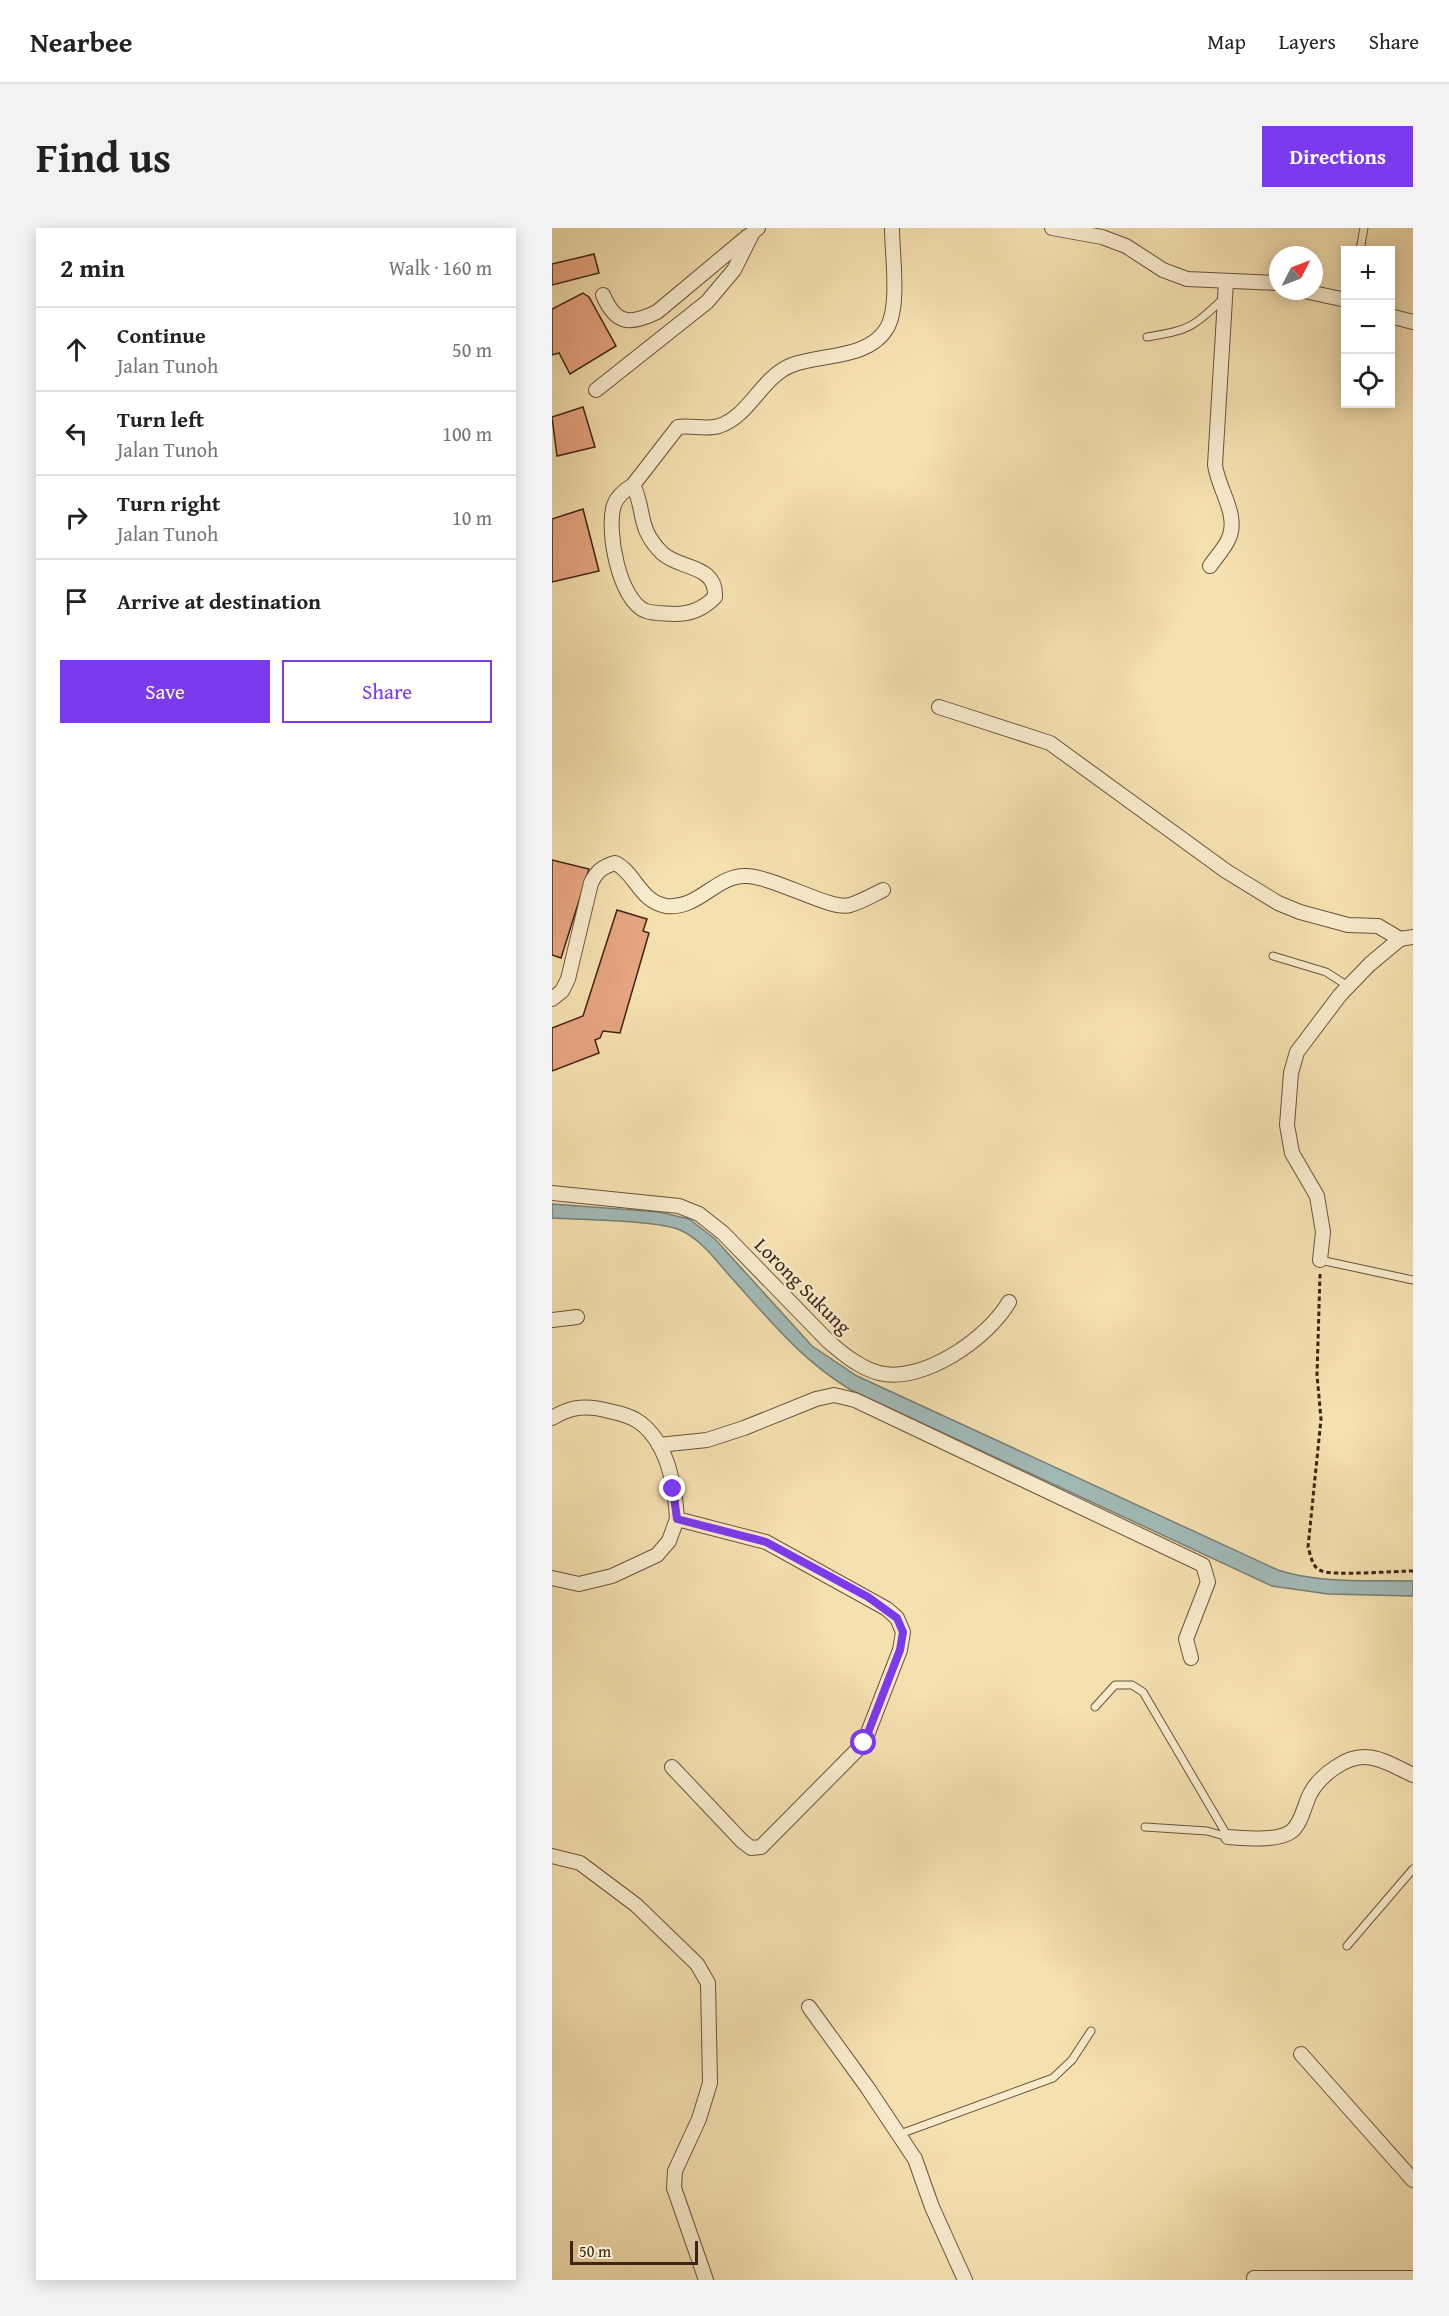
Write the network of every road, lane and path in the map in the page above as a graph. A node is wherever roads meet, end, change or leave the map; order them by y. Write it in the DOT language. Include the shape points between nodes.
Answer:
graph roads {
  1 [pos="892,228"];
  2 [pos="1052,228"];
  3 [pos="1364,228"];
  4 [pos="755,230"];
  5 [pos="1361,246"];
  6 [pos="1226,282"];
  7 [pos="1269,283"];
  8 [pos="1323,295"];
  9 [pos="603,296"];
  10 [pos="1225,297"];
  11 [pos="1341,299"];
  12 [pos="1395,317"];
  13 [pos="1413,322"];
  14 [pos="1146,337"];
  15 [pos="596,390"];
  16 [pos="633,485"];
  17 [pos="1210,566"];
  18 [pos="939,707"];
  19 [pos="883,890"];
  20 [pos="1407,938"];
  21 [pos="1272,956"];
  22 [pos="1348,986"];
  23 [pos="552,999"];
  24 [pos="552,1193"];
  25 [pos="1320,1260"];
  26 [pos="1413,1280"];
  27 [pos="1009,1302"];
  28 [pos="577,1317"];
  29 [pos="552,1320"];
  30 [pos="552,1418"];
  31 [pos="659,1445"];
  32 [pos="677,1519"];
  33 [pos="1413,1571"];
  34 [pos="552,1578"];
  35 [pos="1191,1658"];
  36 [pos="1095,1707"];
  37 [pos="672,1767"];
  38 [pos="1413,1774"];
  39 [pos="1145,1827"];
  40 [pos="1228,1837"];
  41 [pos="552,1856"];
  42 [pos="1413,1869"];
  43 [pos="1347,1946"];
  44 [pos="809,2007"];
  45 [pos="1091,2031"];
  46 [pos="1301,2054"];
  47 [pos="900,2134"];
  48 [pos="1413,2180"];
  49 [pos="1254,2278"];
  50 [pos="1413,2278"];
  51 [pos="706,2280"];
  52 [pos="964,2280"];
  1 -- 16 [label="street" via="893,315 887,329 873,343 835,357 791,365 721,425 678,427"];
  2 -- 6 [label="street" via="1102,237 1126,246 1163,270 1187,279"];
  3 -- 5 [label="lane"];
  4 -- 9 [label="street" via="646,318 632,322 617,317"];
  4 -- 15 [label="street" via="734,270 713,296"];
  6 -- 7 [label="street"];
  6 -- 10 [label="street"];
  8 -- 11 [label="street"];
  10 -- 14 [label="lane" via="1188,328"];
  10 -- 17 [label="street" via="1215,465 1216,478 1233,519 1229,538"];
  12 -- 13 [label="street"];
  16 -- 16 [label="street" via="641,522 650,539 664,555 708,574 716,589 715,597 705,607 687,614 645,611 626,589 614,551 614,505 623,491"];
  18 -- 20 [label="street" via="1050,743 1226,871 1278,903 1348,925 1378,926"];
  19 -- 23 [label="street" via="849,906 834,906 762,876 742,876 695,900 665,906 644,894 622,866 605,866 591,883 568,978 562,991"];
  20 -- 22 [label="street"];
  21 -- 22 [label="lane" via="1326,972"];
  22 -- 25 [label="street" via="1297,1052 1291,1073 1287,1125 1292,1153 1317,1196 1323,1232"];
  24 -- 27 [label="street, Lorong Sukung" via="670,1205 699,1214 723,1233 829,1342 846,1357 878,1373 895,1375 951,1356 991,1327"];
  25 -- 26 [label="lane"];
  25 -- 33 [label="path" via="1317,1354 1321,1419 1308,1547 1313,1564 1322,1571 1336,1573"];
  28 -- 29 [label="street"];
  30 -- 31 [label="street" via="576,1407 592,1406 634,1418"];
  31 -- 32 [label="street" via="673,1489"];
  31 -- 35 [label="street" via="707,1440 816,1399 834,1395 855,1400 1203,1565 1208,1582 1186,1639"];
  32 -- 34 [label="street" via="669,1540 657,1555 612,1576 579,1584"];
  32 -- 37 [label="street" via="766,1542 868,1597 897,1618 903,1632 900,1650 864,1743 761,1847 752,1848"];
  36 -- 40 [label="lane" via="1115,1685 1132,1685 1143,1692"];
  38 -- 40 [label="street" via="1358,1756 1328,1772 1311,1791 1292,1831 1257,1838"];
  39 -- 40 [label="lane" via="1207,1831"];
  41 -- 51 [label="street" via="580,1863 636,1905 697,1964 708,1983 710,2083 699,2119 675,2171 674,2188"];
  42 -- 43 [label="lane"];
  44 -- 47 [label="street"];
  45 -- 47 [label="lane" via="1072,2060 1053,2078"];
  46 -- 48 [label="street"];
  47 -- 52 [label="street" via="915,2159"];
  49 -- 50 [label="street"];
}
